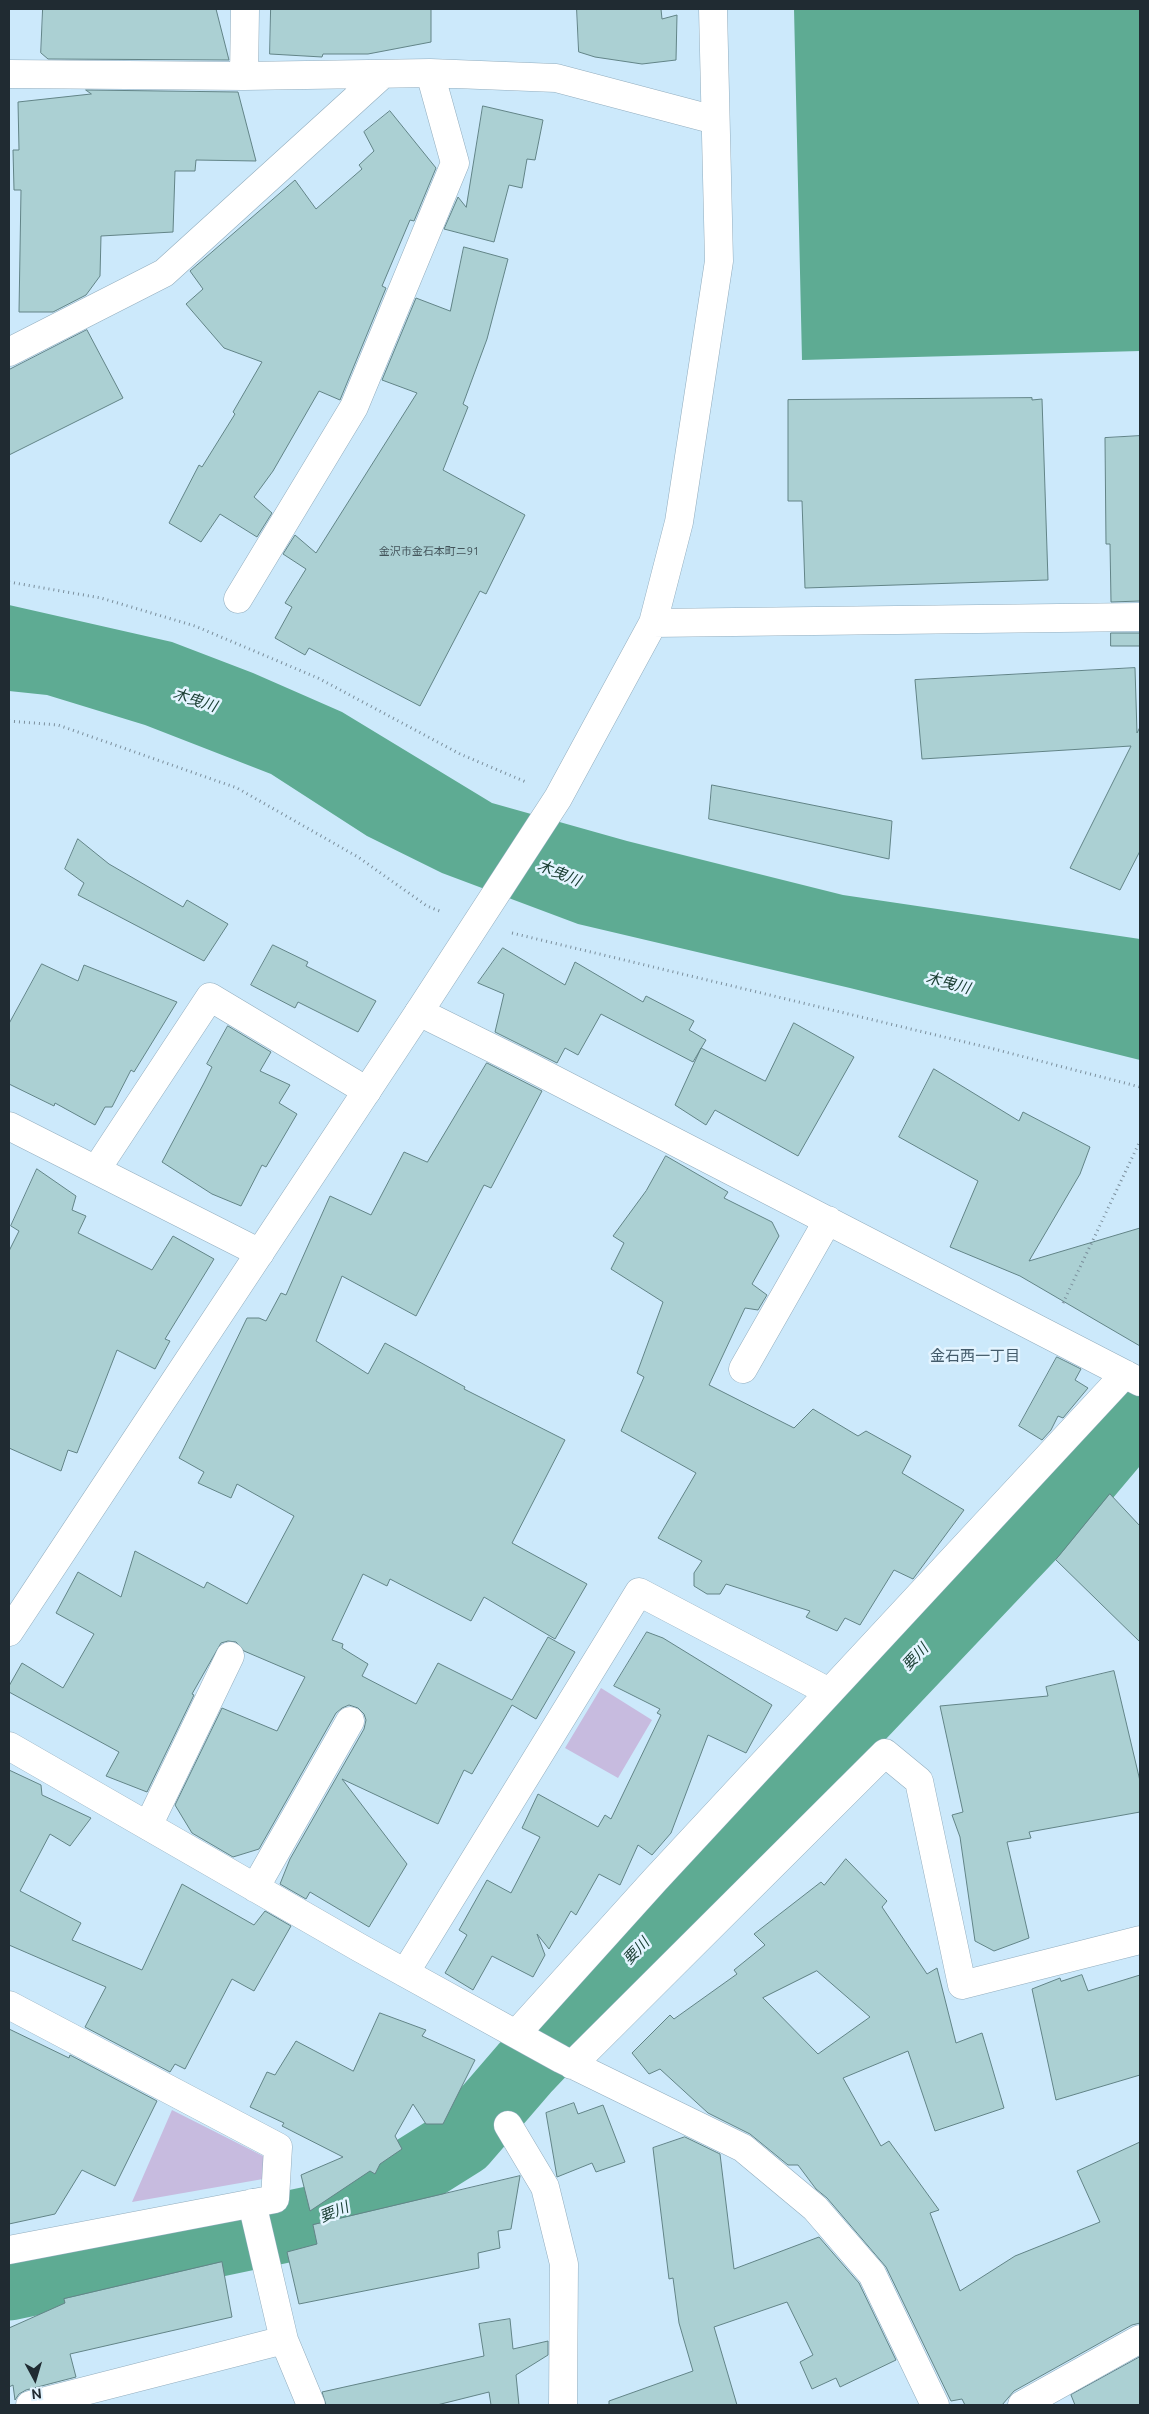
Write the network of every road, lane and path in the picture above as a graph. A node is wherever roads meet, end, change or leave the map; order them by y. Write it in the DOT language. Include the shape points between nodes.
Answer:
graph roads {
  1 [pos="245,9"];
  2 [pos="713,9"];
  3 [pos="430,73"];
  4 [pos="9,74"];
  5 [pos="383,74"];
  6 [pos="244,76"];
  7 [pos="715,120"];
  8 [pos="9,352"];
  9 [pos="9,582"];
  10 [pos="238,599"];
  11 [pos="1140,617"];
  12 [pos="653,623"];
  13 [pos="9,720"];
  14 [pos="558,798"];
  15 [pos="474,926"];
  16 [pos="419,1012"];
  17 [pos="1140,1087"];
  18 [pos="368,1091"];
  19 [pos="9,1126"];
  20 [pos="1140,1141"];
  21 [pos="96,1170"];
  22 [pos="828,1220"];
  23 [pos="260,1253"];
  24 [pos="1047,1335"];
  25 [pos="743,1369"];
  26 [pos="1134,1379"];
  27 [pos="9,1632"];
  28 [pos="230,1656"];
  29 [pos="829,1692"];
  30 [pos="350,1721"];
  31 [pos="9,1746"];
  32 [pos="148,1826"];
  33 [pos="255,1888"];
  34 [pos="1140,1940"];
  35 [pos="405,1973"];
  36 [pos="9,2005"];
  37 [pos="520,2036"];
  38 [pos="566,2062"];
  39 [pos="508,2125"];
  40 [pos="253,2205"];
  41 [pos="9,2250"];
  42 [pos="1140,2339"];
  43 [pos="284,2340"];
  44 [pos="30,2405"];
  45 [pos="311,2405"];
  46 [pos="563,2405"];
  47 [pos="935,2405"];
  48 [pos="1022,2405"];
  1 -- 6 [label="street"];
  2 -- 7 [label="street"];
  3 -- 5 [label="street"];
  3 -- 7 [label="street" via="556,78"];
  3 -- 10 [label="street" via="456,163 354,407"];
  4 -- 6 [label="street"];
  5 -- 6 [label="street"];
  5 -- 8 [label="street" via="164,273"];
  7 -- 12 [label="street" via="719,261 679,522"];
  9 -- 14 [label="path" via="101,598 195,626 318,678 460,754"];
  11 -- 12 [label="street"];
  12 -- 14 [label="street"];
  13 -- 15 [label="path" via="58,726 237,788 358,857 427,906"];
  14 -- 15 [label="street"];
  15 -- 16 [label="street"];
  15 -- 17 [label="path" via="994,1049"];
  16 -- 18 [label="street"];
  16 -- 22 [label="street"];
  18 -- 21 [label="street" via="210,997"];
  18 -- 23 [label="street"];
  19 -- 21 [label="street"];
  20 -- 24 [label="path"];
  21 -- 23 [label="street"];
  22 -- 24 [label="street"];
  22 -- 25 [label="street"];
  23 -- 27 [label="street"];
  24 -- 26 [label="street"];
  26 -- 29 [label="street"];
  28 -- 32 [label="street"];
  29 -- 35 [label="street" via="639,1592"];
  29 -- 37 [label="street" via="662,1872"];
  30 -- 33 [label="street"];
  31 -- 32 [label="street"];
  32 -- 33 [label="street"];
  33 -- 35 [label="street"];
  34 -- 38 [label="street" via="962,1984 919,1781 885,1753"];
  35 -- 37 [label="street"];
  36 -- 40 [label="street" via="278,2147 275,2199"];
  37 -- 38 [label="street"];
  38 -- 47 [label="street" via="743,2148 815,2208 872,2274"];
  39 -- 46 [label="street" via="545,2188 564,2264"];
  40 -- 41 [label="street"];
  40 -- 43 [label="street"];
  42 -- 48 [label="street"];
  43 -- 44 [label="street"];
  43 -- 45 [label="street"];
}
